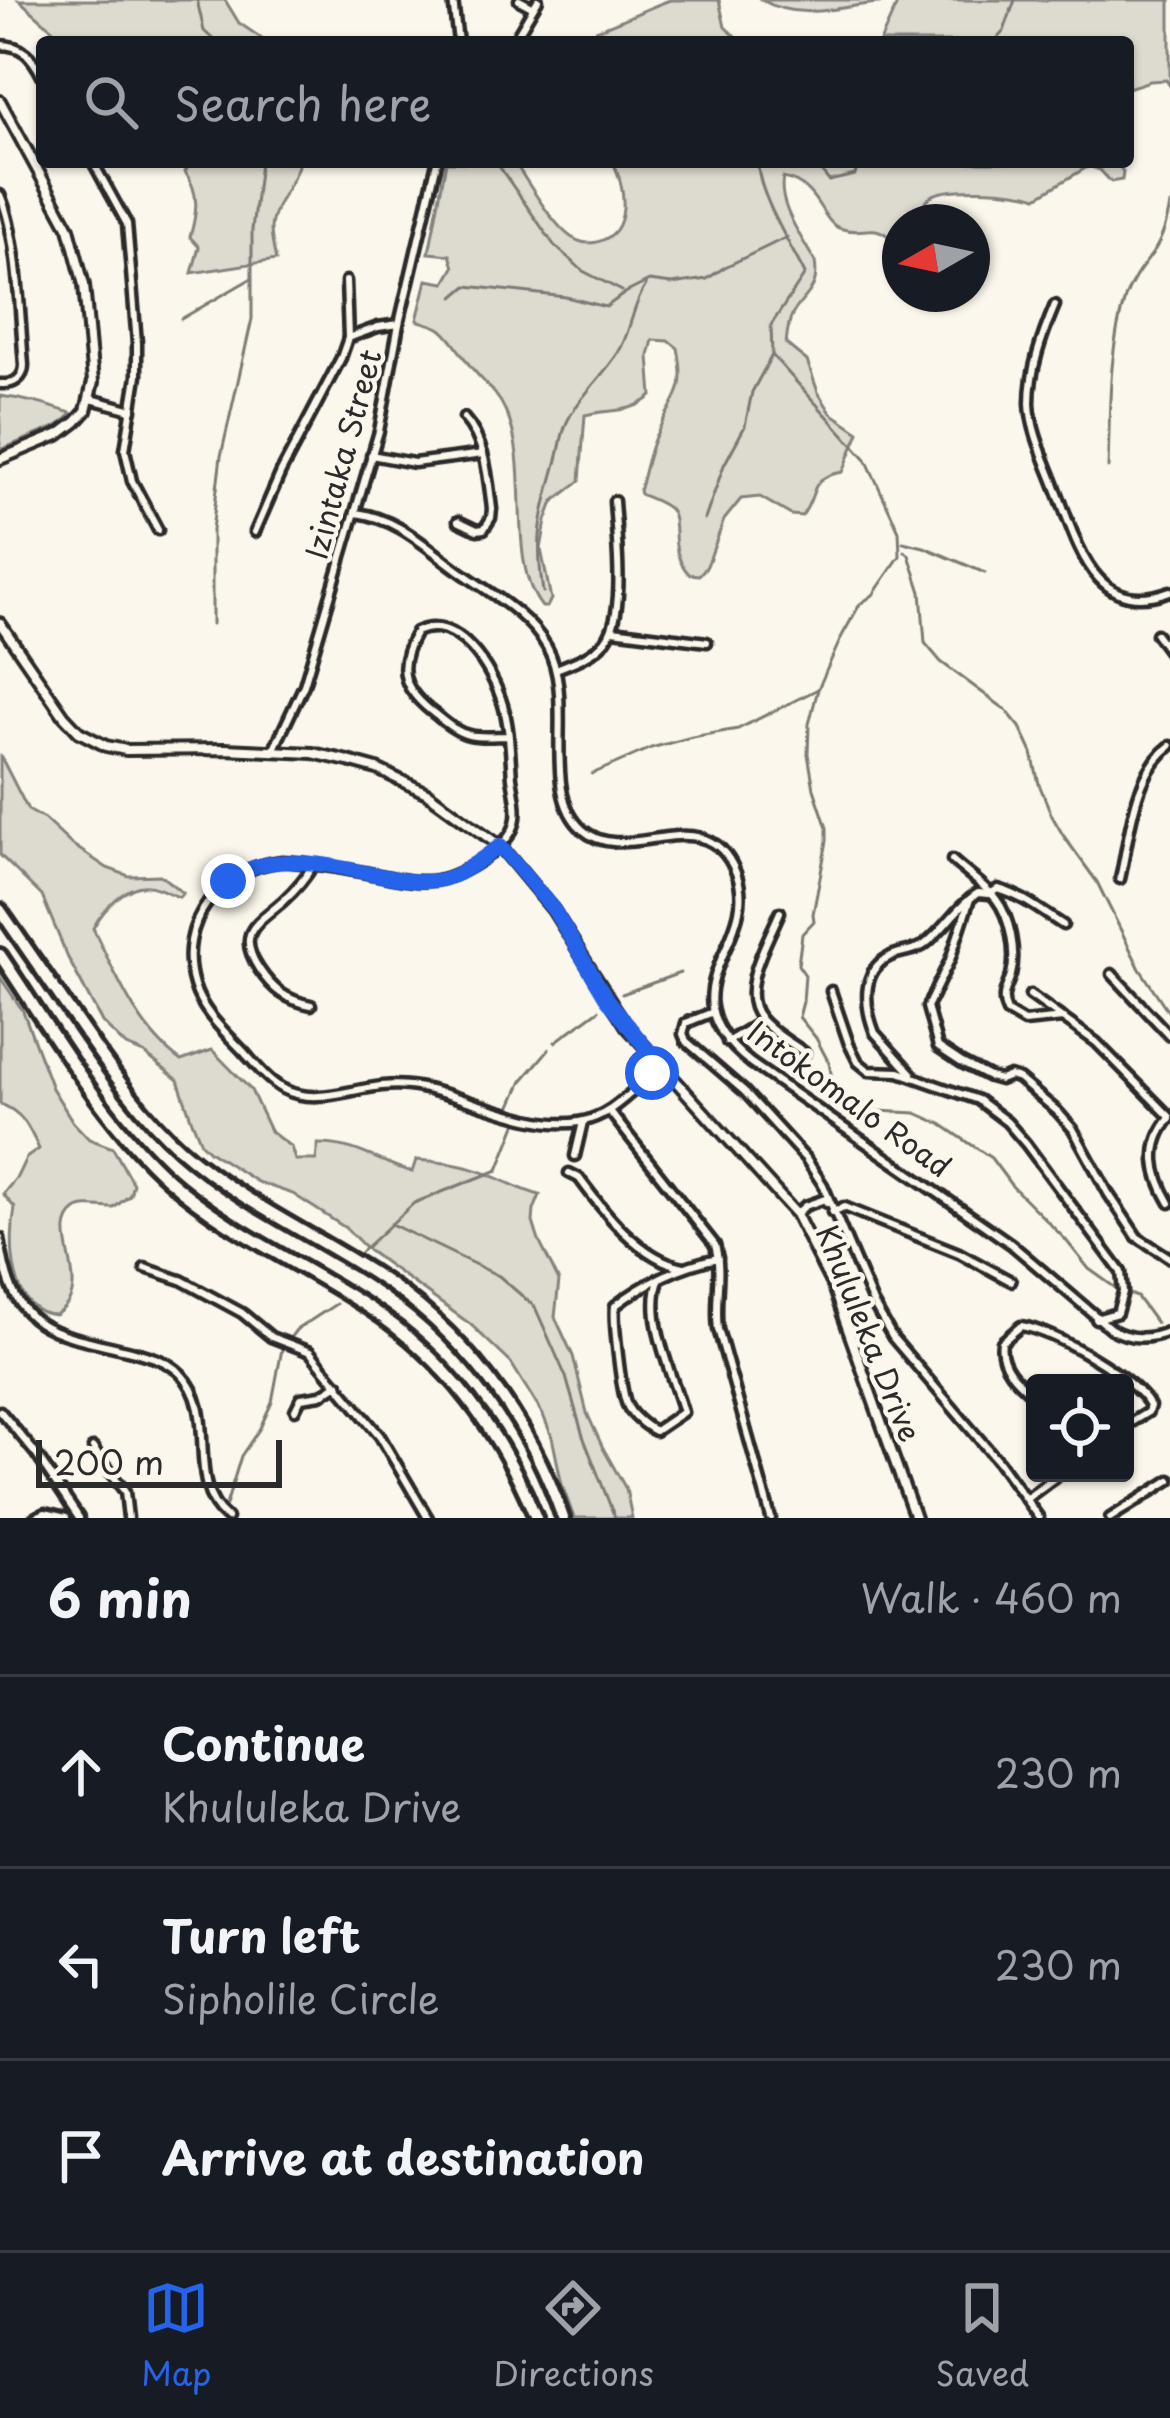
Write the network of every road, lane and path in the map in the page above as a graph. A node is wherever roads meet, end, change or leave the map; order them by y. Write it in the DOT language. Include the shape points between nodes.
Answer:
graph roads {
  1 [pos="453,0"];
  2 [pos="519,0"];
  3 [pos="535,3"];
  4 [pos="457,36"];
  5 [pos="516,36"];
  6 [pos="0,45"];
  7 [pos="36,67"];
  8 [pos="0,101"];
  9 [pos="36,165"];
  10 [pos="38,168"];
  11 [pos="96,168"];
  12 [pos="436,168"];
  13 [pos="0,195"];
  14 [pos="346,280"];
  15 [pos="1054,305"];
  16 [pos="399,324"];
  17 [pos="348,338"];
  18 [pos="0,384"];
  19 [pos="91,399"];
  20 [pos="132,410"];
  21 [pos="464,418"];
  22 [pos="483,454"];
  23 [pos="371,455"];
  24 [pos="0,459"];
  25 [pos="614,501"];
  26 [pos="356,513"];
  27 [pos="458,521"];
  28 [pos="158,530"];
  29 [pos="255,532"];
  30 [pos="1170,591"];
  31 [pos="0,623"];
  32 [pos="613,630"];
  33 [pos="1156,634"];
  34 [pos="706,642"];
  35 [pos="1170,653"];
  36 [pos="556,669"];
  37 [pos="508,736"];
  38 [pos="1170,746"];
  39 [pos="273,751"];
  40 [pos="500,846"];
  41 [pos="952,860"];
  42 [pos="313,865"];
  43 [pos="1120,879"];
  44 [pos="989,894"];
  45 [pos="970,899"];
  46 [pos="0,910"];
  47 [pos="780,912"];
  48 [pos="1063,925"];
  49 [pos="0,955"];
  50 [pos="1112,974"];
  51 [pos="831,991"];
  52 [pos="1030,994"];
  53 [pos="310,1005"];
  54 [pos="713,1012"];
  55 [pos="1064,1018"];
  56 [pos="762,1021"];
  57 [pos="1170,1036"];
  58 [pos="727,1042"];
  59 [pos="805,1053"];
  60 [pos="661,1067"];
  61 [pos="914,1077"];
  62 [pos="610,1112"];
  63 [pos="1170,1118"];
  64 [pos="584,1122"];
  65 [pos="575,1156"];
  66 [pos="569,1173"];
  67 [pos="1170,1203"];
  68 [pos="832,1212"];
  69 [pos="796,1214"];
  70 [pos="0,1238"];
  71 [pos="718,1258"];
  72 [pos="1170,1258"];
  73 [pos="145,1268"];
  74 [pos="687,1268"];
  75 [pos="660,1278"];
  76 [pos="1011,1281"];
  77 [pos="1096,1319"];
  78 [pos="1170,1331"];
  79 [pos="1115,1374"];
  80 [pos="338,1384"];
  81 [pos="1026,1388"];
  82 [pos="1134,1388"];
  83 [pos="295,1410"];
  84 [pos="0,1412"];
  85 [pos="1134,1421"];
  86 [pos="93,1448"];
  87 [pos="1170,1480"];
  88 [pos="1049,1482"];
  89 [pos="1027,1499"];
  90 [pos="34,1518"];
  91 [pos="67,1518"];
  92 [pos="79,1518"];
  93 [pos="128,1518"];
  94 [pos="227,1518"];
  95 [pos="428,1518"];
  96 [pos="536,1518"];
  97 [pos="563,1518"];
  98 [pos="772,1518"];
  99 [pos="915,1518"];
  100 [pos="1039,1518"];
  101 [pos="1110,1518"];
  1 -- 4 [label="street"];
  2 -- 3 [label="street"];
  3 -- 5 [label="street"];
  6 -- 7 [label="street" via="26,52"];
  8 -- 9 [label="street"];
  10 -- 19 [label="street" via="76,251"];
  11 -- 20 [label="street" via="127,224 137,343"];
  12 -- 16 [label="street, Izintaka Street"];
  13 -- 18 [label="street" via="24,365 16,380"];
  14 -- 17 [label="street"];
  15 -- 30 [label="street" via="1030,406 1077,542 1092,573 1117,592"];
  16 -- 17 [label="street"];
  16 -- 23 [label="street, Izintaka Street"];
  17 -- 29 [label="street"];
  19 -- 20 [label="street"];
  19 -- 24 [label="street" via="60,434"];
  20 -- 28 [label="street" via="127,465"];
  21 -- 22 [label="street"];
  22 -- 23 [label="street" via="414,463"];
  22 -- 27 [label="street" via="491,518 481,530"];
  23 -- 26 [label="street, Izintaka Street"];
  25 -- 32 [label="street"];
  26 -- 36 [label="street, Intokomalo Road" via="397,525 510,607 535,630"];
  26 -- 39 [label="street, Izintaka Street" via="304,685"];
  31 -- 39 [label="street, Khululeka Drive" via="64,716 106,746"];
  32 -- 34 [label="street"];
  32 -- 36 [label="street" via="595,651"];
  33 -- 35 [label="street"];
  36 -- 54 [label="street, Intokomalo Road" via="562,792 583,830 603,842 706,839 736,873 739,913 714,979"];
  37 -- 37 [label="street" via="499,693 473,649 433,627 416,632 405,673 415,699 464,734"];
  37 -- 40 [label="street" via="516,817"];
  38 -- 43 [label="street" via="1143,780"];
  39 -- 40 [label="street, Khululeka Drive" via="377,769"];
  40 -- 42 [label="street" via="434,881"];
  40 -- 60 [label="street, Khululeka Drive"];
  41 -- 44 [label="street"];
  42 -- 53 [label="street" via="249,940 272,987"];
  42 -- 64 [label="street" via="282,861 238,873 210,898 192,940 200,1000 272,1082 316,1097 412,1086 535,1120"];
  44 -- 45 [label="street"];
  44 -- 48 [label="street" via="1010,892"];
  44 -- 55 [label="street" via="1004,914 1012,951 1003,1006 1024,1022"];
  45 -- 61 [label="street" via="926,944 880,963 867,987 875,1033"];
  45 -- 72 [label="street" via="927,1007 938,1047 1041,1095 1073,1129 1137,1237"];
  46 -- 97 [label="main road" via="123,1087 178,1147 244,1198 393,1287 462,1347 529,1438"];
  47 -- 56 [label="street" via="750,992"];
  49 -- 96 [label="main road" via="156,1168 230,1226 371,1309 449,1377 491,1431"];
  50 -- 57 [label="street"];
  51 -- 61 [label="street" via="858,1061 869,1071"];
  52 -- 55 [label="street"];
  54 -- 58 [label="street, Intokomalo Road"];
  54 -- 68 [label="street" via="686,1023 686,1041 795,1145"];
  55 -- 63 [label="street"];
  56 -- 58 [label="street"];
  56 -- 59 [label="street"];
  58 -- 77 [label="street, Intokomalo Road" via="1011,1244"];
  60 -- 62 [label="street"];
  60 -- 69 [label="street, Khululeka Drive"];
  61 -- 77 [label="street" via="990,1106 1035,1154 1121,1272 1117,1313"];
  62 -- 64 [label="street"];
  62 -- 71 [label="street" via="709,1234"];
  63 -- 67 [label="street" via="1154,1160"];
  64 -- 65 [label="street"];
  66 -- 74 [label="street" via="624,1232"];
  68 -- 69 [label="street" via="825,1199"];
  68 -- 76 [label="street" via="844,1207"];
  68 -- 89 [label="street" via="893,1338"];
  69 -- 99 [label="street, Khululeka Drive" via="833,1287"];
  70 -- 94 [label="street" via="11,1290 37,1322 163,1360 189,1383 200,1404 206,1489"];
  71 -- 74 [label="street"];
  71 -- 98 [label="street" via="718,1329"];
  73 -- 80 [label="street" via="182,1280 271,1337 310,1352"];
  74 -- 75 [label="street"];
  75 -- 75 [label="street" via="618,1303 614,1315 627,1407 652,1430 683,1412 655,1316"];
  77 -- 78 [label="street, Intokomalo Road" via="1125,1336"];
  79 -- 81 [label="street" via="1021,1326 1000,1354"];
  80 -- 83 [label="street" via="301,1398"];
  80 -- 95 [label="street" via="387,1446"];
  82 -- 85 [label="street" via="1150,1406"];
  84 -- 92 [label="street"];
  86 -- 93 [label="street" via="125,1492"];
  87 -- 101 [label="street"];
  88 -- 89 [label="street"];
  89 -- 100 [label="street"];
  90 -- 91 [label="street"];
}
